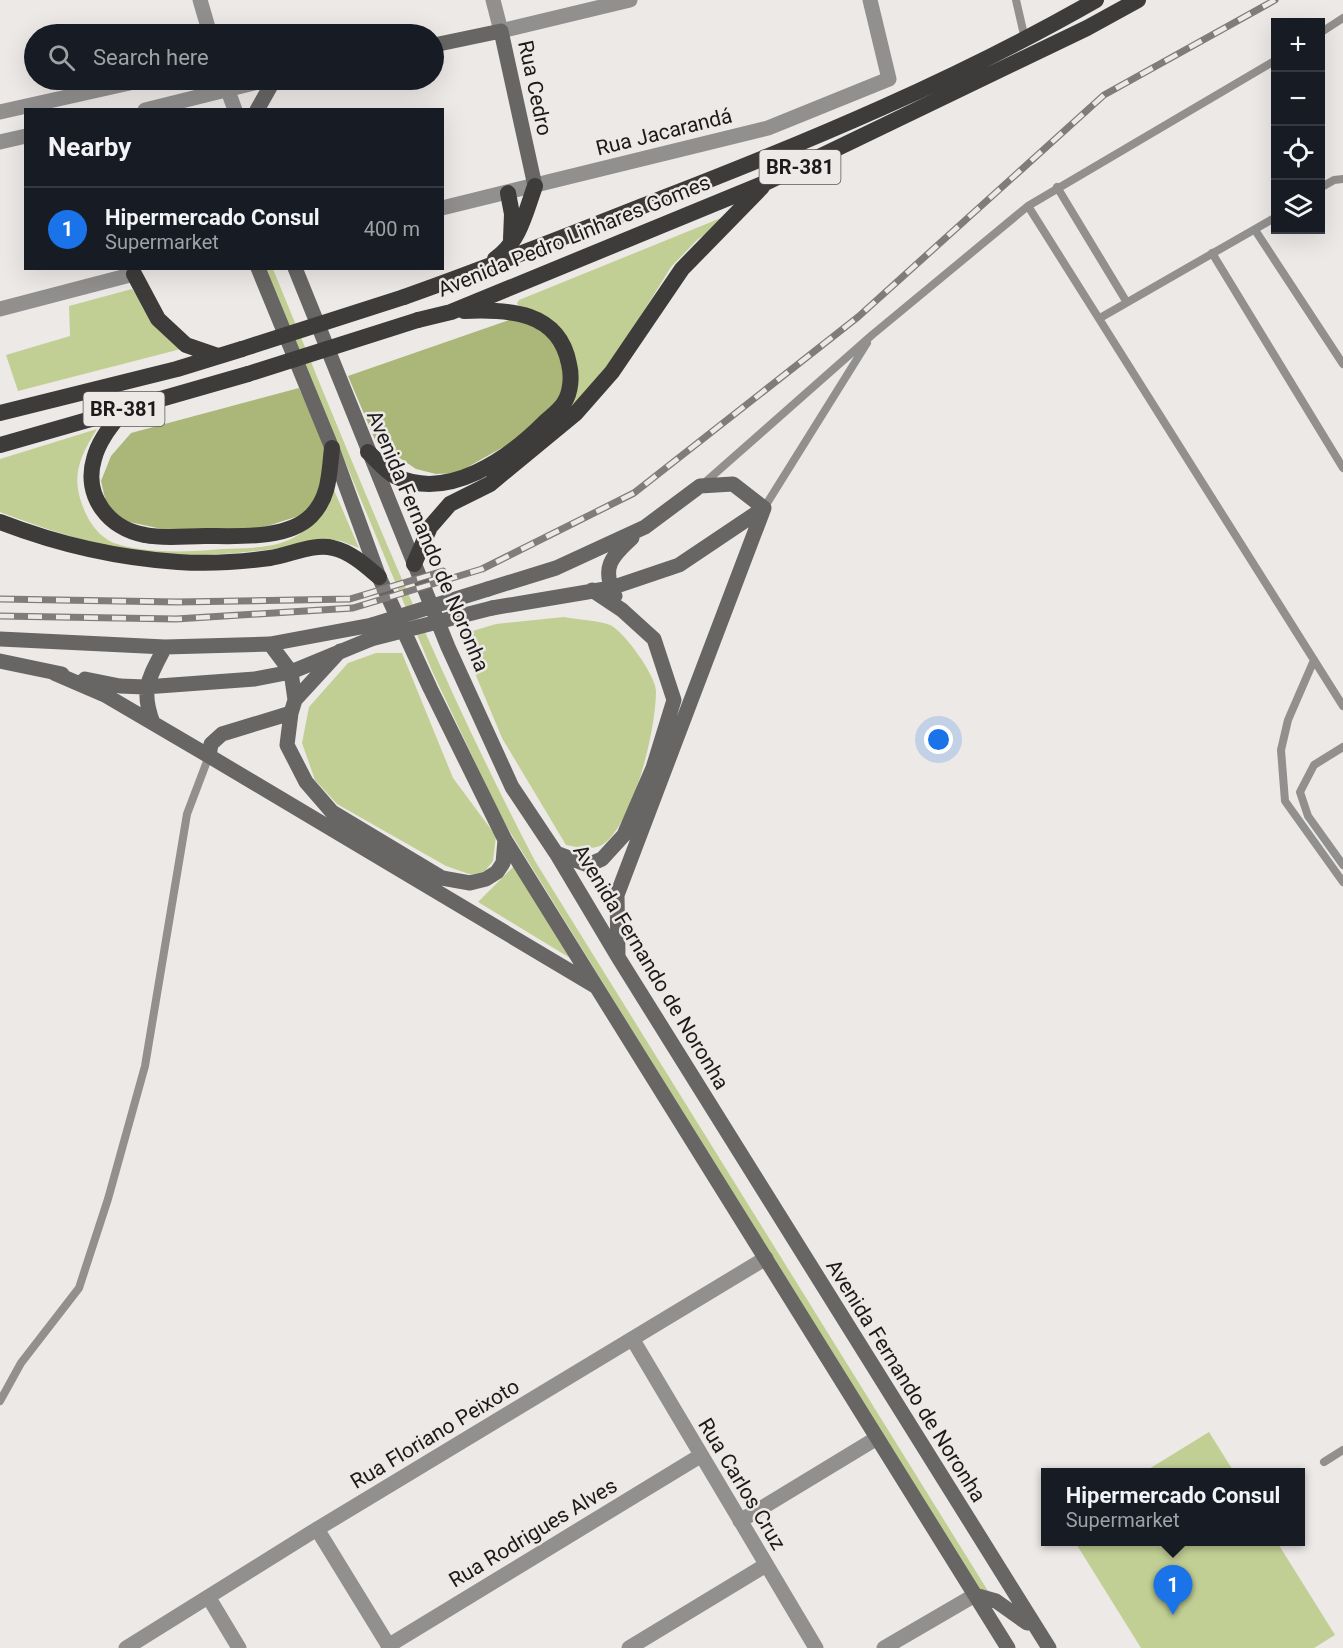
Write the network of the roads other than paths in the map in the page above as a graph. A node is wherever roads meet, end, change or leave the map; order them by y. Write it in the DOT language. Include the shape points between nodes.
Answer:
graph roads {
  1 [pos="200,0"];
  2 [pos="493,0"];
  3 [pos="630,0"];
  4 [pos="870,0"];
  5 [pos="1016,0"];
  6 [pos="1096,0"];
  7 [pos="1138,0"];
  8 [pos="1343,18"];
  9 [pos="207,24"];
  10 [pos="1325,30"];
  11 [pos="501,31"];
  12 [pos="1025,39"];
  13 [pos="444,43"];
  14 [pos="1271,62"];
  15 [pos="98,90"];
  16 [pos="208,90"];
  17 [pos="228,90"];
  18 [pos="268,90"];
  19 [pos="152,108"];
  20 [pos="233,108"];
  21 [pos="258,108"];
  22 [pos="0,112"];
  23 [pos="24,136"];
  24 [pos="0,142"];
  25 [pos="1343,179"];
  26 [pos="765,183"];
  27 [pos="1325,185"];
  28 [pos="535,186"];
  29 [pos="1057,187"];
  30 [pos="508,193"];
  31 [pos="1028,206"];
  32 [pos="444,208"];
  33 [pos="1271,220"];
  34 [pos="1255,230"];
  35 [pos="507,251"];
  36 [pos="1212,254"];
  37 [pos="259,270"];
  38 [pos="296,270"];
  39 [pos="480,270"];
  40 [pos="133,271"];
  41 [pos="1126,301"];
  42 [pos="0,309"];
  43 [pos="451,312"];
  44 [pos="1100,318"];
  45 [pos="872,335"];
  46 [pos="218,356"];
  47 [pos="1343,364"];
  48 [pos="125,408"];
  49 [pos="0,413"];
  50 [pos="0,445"];
  51 [pos="332,448"];
  52 [pos="368,452"];
  53 [pos="1343,468"];
  54 [pos="700,486"];
  55 [pos="764,508"];
  56 [pos="0,522"];
  57 [pos="645,527"];
  58 [pos="414,564"];
  59 [pos="379,577"];
  60 [pos="611,588"];
  61 [pos="592,590"];
  62 [pos="621,610"];
  63 [pos="371,632"];
  64 [pos="0,639"];
  65 [pos="270,644"];
  66 [pos="165,647"];
  67 [pos="340,651"];
  68 [pos="1314,660"];
  69 [pos="0,661"];
  70 [pos="291,672"];
  71 [pos="54,673"];
  72 [pos="145,687"];
  73 [pos="293,706"];
  74 [pos="1343,706"];
  75 [pos="153,723"];
  76 [pos="1343,747"];
  77 [pos="210,756"];
  78 [pos="505,840"];
  79 [pos="556,852"];
  80 [pos="1343,865"];
  81 [pos="1343,882"];
  82 [pos="618,957"];
  83 [pos="600,989"];
  84 [pos="766,1258"];
  85 [pos="633,1340"];
  86 [pos="0,1401"];
  87 [pos="877,1438"];
  88 [pos="1343,1450"];
  89 [pos="700,1455"];
  90 [pos="1324,1462"];
  91 [pos="740,1521"];
  92 [pos="317,1529"];
  93 [pos="766,1565"];
  94 [pos="975,1595"];
  95 [pos="209,1598"];
  96 [pos="1034,1628"];
  97 [pos="143,1643"];
  98 [pos="389,1647"];
  99 [pos="126,1648"];
  100 [pos="239,1648"];
  101 [pos="629,1648"];
  102 [pos="816,1648"];
  103 [pos="884,1648"];
  104 [pos="1008,1648"];
  105 [pos="1049,1648"];
  1 -- 9 [label="street"];
  2 -- 11 [label="street, Rua Cedro"];
  3 -- 11 [label="street"];
  4 -- 28 [label="street, Rua Jacarandá" via="889,79 768,128"];
  5 -- 12 [label="lane"];
  6 -- 12 [label="highway, Avenida Pedro Linhares Gomes / BR-381"];
  7 -- 26 [label="highway, Avenida Pedro Linhares Gomes / BR-381" via="1088,28"];
  8 -- 10 [label="lane"];
  11 -- 13 [label="main road"];
  11 -- 28 [label="main road, Rua Cedro"];
  12 -- 39 [label="highway, Avenida Pedro Linhares Gomes / BR-381" via="756,162"];
  14 -- 29 [label="lane"];
  15 -- 22 [label="street"];
  16 -- 19 [label="street"];
  17 -- 20 [label="street"];
  18 -- 21 [label="main road"];
  23 -- 24 [label="street"];
  25 -- 27 [label="lane"];
  26 -- 43 [label="highway, Avenida Pedro Linhares Gomes / BR-381"];
  26 -- 58 [label="highway" via="682,269 612,372 576,412 490,484 450,504 430,527"];
  28 -- 30 [label="street, Rua Jacarandá"];
  28 -- 35 [label="highway" via="520,232"];
  29 -- 31 [label="lane"];
  29 -- 41 [label="lane"];
  30 -- 32 [label="street, Rua Jacarandá"];
  30 -- 35 [label="highway" via="512,237"];
  31 -- 44 [label="lane"];
  31 -- 45 [label="lane"];
  33 -- 34 [label="lane"];
  34 -- 36 [label="lane"];
  34 -- 47 [label="lane"];
  35 -- 39 [label="highway"];
  36 -- 41 [label="lane"];
  36 -- 53 [label="lane"];
  37 -- 51 [label="main road"];
  38 -- 52 [label="main road, Avenida Fernando de Noronha"];
  39 -- 46 [label="highway, Avenida Pedro Linhares Gomes / BR-381, bridge"];
  40 -- 42 [label="street"];
  40 -- 46 [label="highway" via="158,319 186,345"];
  41 -- 44 [label="lane"];
  43 -- 48 [label="highway, Avenida Pedro Linhares Gomes / BR-381, bridge"];
  43 -- 52 [label="highway" via="501,309 545,323 566,348 572,374 564,403 529,438 488,467 453,481 419,483 394,476"];
  44 -- 68 [label="lane"];
  45 -- 54 [label="lane"];
  45 -- 55 [label="lane"];
  46 -- 49 [label="highway, Avenida Pedro Linhares Gomes / BR-381"];
  48 -- 50 [label="highway, Avenida Pedro Linhares Gomes / BR-381"];
  48 -- 51 [label="highway" via="101,441 93,459 91,480 99,508 118,526 146,535 255,537 292,528 310,517 328,491"];
  51 -- 59 [label="main road"];
  52 -- 58 [label="main road, Avenida Fernando de Noronha"];
  54 -- 55 [label="main road" via="733,484"];
  54 -- 57 [label="main road"];
  55 -- 60 [label="main road" via="679,565"];
  55 -- 82 [label="main road" via="617,894"];
  56 -- 59 [label="highway" via="119,556 181,562 270,558 332,547"];
  57 -- 60 [label="main road" via="614,555 608,572"];
  57 -- 63 [label="main road, bridge" via="556,568"];
  58 -- 79 [label="main road, Avenida Fernando de Noronha" via="512,787"];
  59 -- 78 [label="main road"];
  60 -- 61 [label="main road"];
  60 -- 62 [label="main road"];
  61 -- 62 [label="main road"];
  61 -- 63 [label="main road, bridge"];
  62 -- 79 [label="main road" via="654,639 674,700 653,768 624,835 602,859 588,865"];
  63 -- 65 [label="main road"];
  63 -- 67 [label="main road"];
  64 -- 66 [label="main road"];
  65 -- 66 [label="main road"];
  65 -- 70 [label="main road"];
  66 -- 72 [label="main road"];
  67 -- 70 [label="main road"];
  67 -- 73 [label="main road"];
  68 -- 74 [label="lane"];
  68 -- 81 [label="lane" via="1288,720 1281,750 1285,801"];
  69 -- 71 [label="main road"];
  70 -- 72 [label="main road" via="255,679"];
  70 -- 73 [label="main road"];
  71 -- 72 [label="main road"];
  71 -- 75 [label="main road" via="105,695"];
  72 -- 75 [label="main road" via="145,704"];
  73 -- 77 [label="main road" via="222,734 211,744"];
  73 -- 78 [label="main road" via="287,745 306,782 332,812 442,878 470,883 497,872 503,863"];
  75 -- 77 [label="main road"];
  76 -- 80 [label="lane" via="1314,765 1300,792 1308,816"];
  77 -- 83 [label="main road"];
  77 -- 86 [label="lane" via="187,814 145,1066 108,1199 79,1288 21,1364"];
  78 -- 83 [label="main road"];
  79 -- 82 [label="main road, Avenida Fernando de Noronha"];
  82 -- 96 [label="main road, Avenida Fernando de Noronha"];
  83 -- 84 [label="main road"];
  84 -- 85 [label="street, Rua Floriano Peixoto"];
  84 -- 87 [label="main road"];
  85 -- 89 [label="street, Rua Carlos Cruz"];
  85 -- 92 [label="street, Rua Floriano Peixoto"];
  87 -- 91 [label="street"];
  87 -- 94 [label="main road"];
  88 -- 90 [label="lane"];
  89 -- 91 [label="street, Rua Carlos Cruz"];
  89 -- 98 [label="street, Rua Rodrigues Alves"];
  91 -- 93 [label="street, Rua Carlos Cruz"];
  92 -- 95 [label="street, Rua Floriano Peixoto"];
  92 -- 98 [label="street"];
  93 -- 101 [label="street"];
  93 -- 102 [label="street, Rua Carlos Cruz"];
  94 -- 96 [label="main road" via="996,1601"];
  94 -- 103 [label="street"];
  94 -- 104 [label="main road"];
  95 -- 97 [label="street, Rua Floriano Peixoto"];
  95 -- 100 [label="street"];
  96 -- 105 [label="main road, Avenida Fernando de Noronha"];
  97 -- 99 [label="street, Rua Floriano Peixoto"];
}
